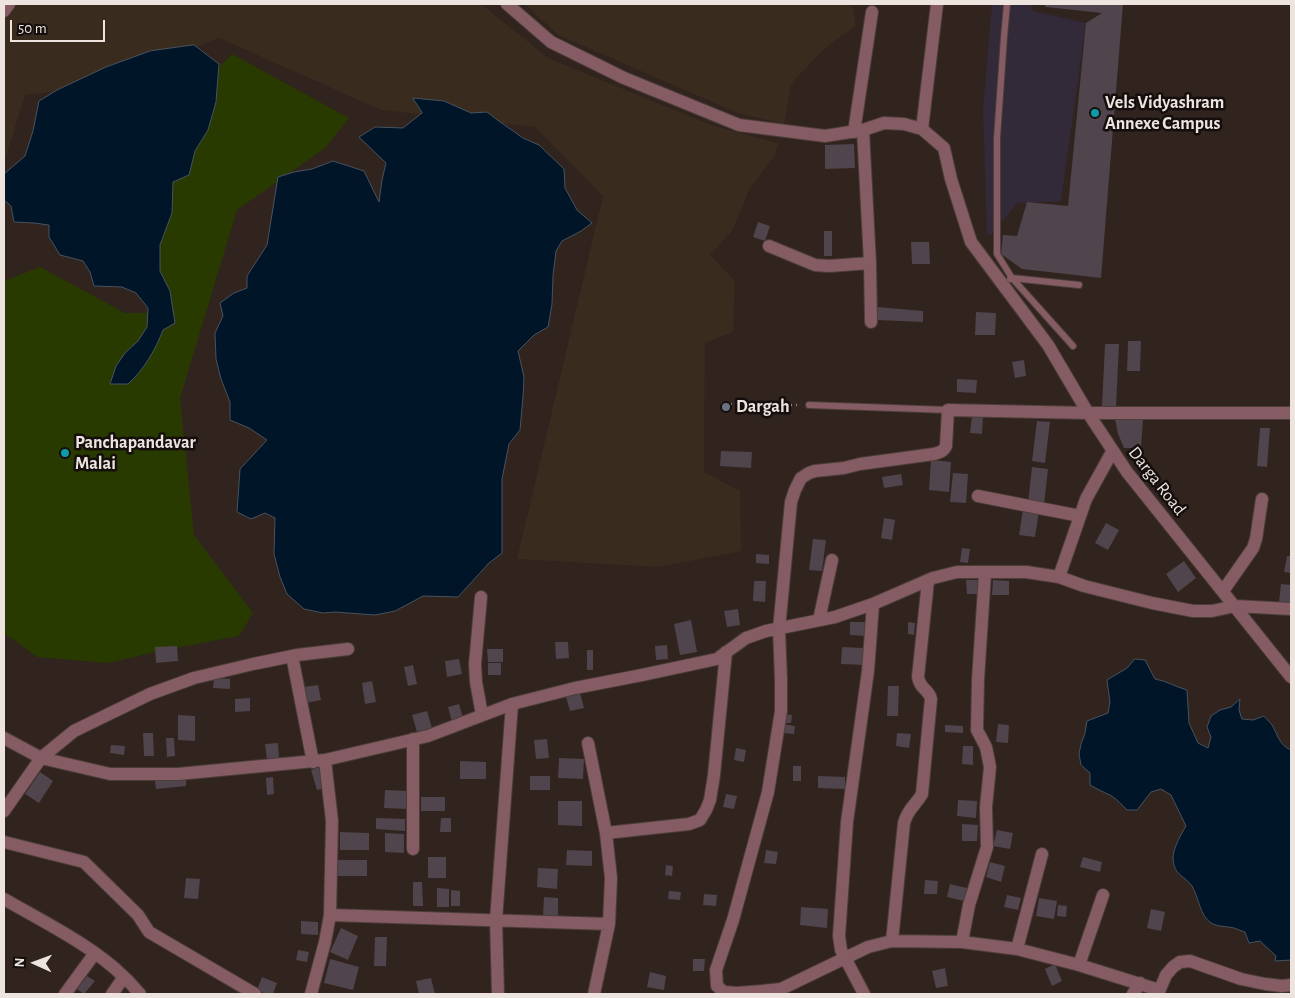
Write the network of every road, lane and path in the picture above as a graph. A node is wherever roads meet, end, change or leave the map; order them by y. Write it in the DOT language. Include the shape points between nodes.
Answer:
graph roads {
  1 [pos="9,4"];
  2 [pos="507,4"];
  3 [pos="937,4"];
  4 [pos="1008,4"];
  5 [pos="4,11"];
  6 [pos="872,12"];
  7 [pos="922,129"];
  8 [pos="858,131"];
  9 [pos="769,246"];
  10 [pos="870,264"];
  11 [pos="1007,281"];
  12 [pos="1079,285"];
  13 [pos="871,322"];
  14 [pos="1073,346"];
  15 [pos="721,404"];
  16 [pos="810,405"];
  17 [pos="948,410"];
  18 [pos="1088,413"];
  19 [pos="1291,413"];
  20 [pos="1112,452"];
  21 [pos="978,496"];
  22 [pos="1262,499"];
  23 [pos="1080,516"];
  24 [pos="832,560"];
  25 [pos="986,573"];
  26 [pos="1059,577"];
  27 [pos="928,580"];
  28 [pos="1223,592"];
  29 [pos="481,596"];
  30 [pos="873,604"];
  31 [pos="1235,606"];
  32 [pos="1291,609"];
  33 [pos="819,620"];
  34 [pos="779,629"];
  35 [pos="348,649"];
  36 [pos="726,652"];
  37 [pos="292,656"];
  38 [pos="1291,677"];
  39 [pos="512,704"];
  40 [pos="482,715"];
  41 [pos="4,738"];
  42 [pos="413,739"];
  43 [pos="588,743"];
  44 [pos="41,758"];
  45 [pos="319,761"];
  46 [pos="4,811"];
  47 [pos="606,833"];
  48 [pos="4,842"];
  49 [pos="413,850"];
  50 [pos="1042,854"];
  51 [pos="1103,895"];
  52 [pos="4,899"];
  53 [pos="330,915"];
  54 [pos="496,920"];
  55 [pos="609,924"];
  56 [pos="892,941"];
  57 [pos="962,942"];
  58 [pos="1017,949"];
  59 [pos="94,953"];
  60 [pos="845,958"];
  61 [pos="1079,966"];
  62 [pos="124,977"];
  63 [pos="1291,985"];
  64 [pos="1137,989"];
  65 [pos="1159,992"];
  66 [pos="65,994"];
  67 [pos="112,994"];
  68 [pos="140,994"];
  69 [pos="255,994"];
  70 [pos="311,994"];
  71 [pos="498,994"];
  72 [pos="594,994"];
  73 [pos="864,994"];
  1 -- 5 [label="street"];
  2 -- 8 [label="street" via="551,42 624,78 740,125 825,136"];
  3 -- 7 [label="street"];
  4 -- 11 [label="lane" via="997,138 997,254"];
  6 -- 8 [label="street"];
  7 -- 8 [label="street" via="884,123"];
  7 -- 11 [label="street, Darga Road" via="944,148 971,242"];
  8 -- 10 [label="street"];
  9 -- 10 [label="street" via="815,266"];
  10 -- 13 [label="street"];
  11 -- 12 [label="lane"];
  11 -- 14 [label="lane"];
  11 -- 18 [label="street, Darga Road"];
  15 -- 16 [label="path"];
  16 -- 17 [label="lane"];
  17 -- 18 [label="street"];
  17 -- 34 [label="street" via="946,446 940,452 815,471 802,478 791,502"];
  18 -- 19 [label="street"];
  18 -- 20 [label="street, Darga Road"];
  20 -- 23 [label="street"];
  20 -- 28 [label="street, Darga Road"];
  21 -- 23 [label="street"];
  22 -- 28 [label="street" via="1253,548"];
  23 -- 26 [label="street"];
  24 -- 33 [label="street"];
  25 -- 26 [label="street" via="1026,572"];
  25 -- 27 [label="street" via="957,572"];
  25 -- 57 [label="street" via="978,680 978,730 990,767 986,847"];
  26 -- 31 [label="street" via="1084,586 1193,611"];
  27 -- 30 [label="street"];
  27 -- 56 [label="street" via="918,677 931,700 922,794 904,822"];
  28 -- 31 [label="street, Darga Road"];
  29 -- 40 [label="street" via="475,664"];
  30 -- 33 [label="street"];
  30 -- 60 [label="street" via="868,671 847,822 839,936"];
  31 -- 32 [label="street"];
  31 -- 38 [label="street, Darga Road"];
  33 -- 34 [label="street"];
  34 -- 36 [label="street" via="746,638"];
  34 -- 60 [label="street" via="781,711 768,792 716,970 716,986 724,992 781,988"];
  35 -- 37 [label="street"];
  36 -- 39 [label="street" via="717,659"];
  36 -- 47 [label="street" via="714,775 710,800 700,820"];
  37 -- 44 [label="street" via="194,678 150,694 74,731"];
  37 -- 45 [label="street" via="302,714"];
  39 -- 40 [label="street"];
  39 -- 54 [label="street"];
  40 -- 42 [label="street"];
  41 -- 44 [label="street"];
  42 -- 45 [label="street"];
  42 -- 49 [label="street"];
  43 -- 47 [label="street"];
  44 -- 45 [label="street" via="110,774 178,774"];
  44 -- 46 [label="street"];
  45 -- 53 [label="street" via="332,821"];
  47 -- 55 [label="street" via="612,878"];
  48 -- 69 [label="street" via="84,862 138,915 150,932"];
  50 -- 58 [label="street"];
  51 -- 61 [label="street"];
  52 -- 59 [label="street"];
  53 -- 54 [label="street"];
  53 -- 70 [label="street"];
  54 -- 55 [label="street"];
  54 -- 71 [label="street"];
  55 -- 72 [label="street"];
  56 -- 57 [label="street"];
  56 -- 60 [label="street" via="868,947"];
  57 -- 58 [label="street"];
  58 -- 61 [label="street"];
  59 -- 62 [label="street"];
  59 -- 66 [label="street"];
  60 -- 73 [label="street"];
  61 -- 64 [label="street"];
  62 -- 67 [label="street"];
  62 -- 68 [label="street"];
  63 -- 65 [label="street" via="1265,984 1190,961 1173,966"];
  64 -- 65 [label="street"];
}
